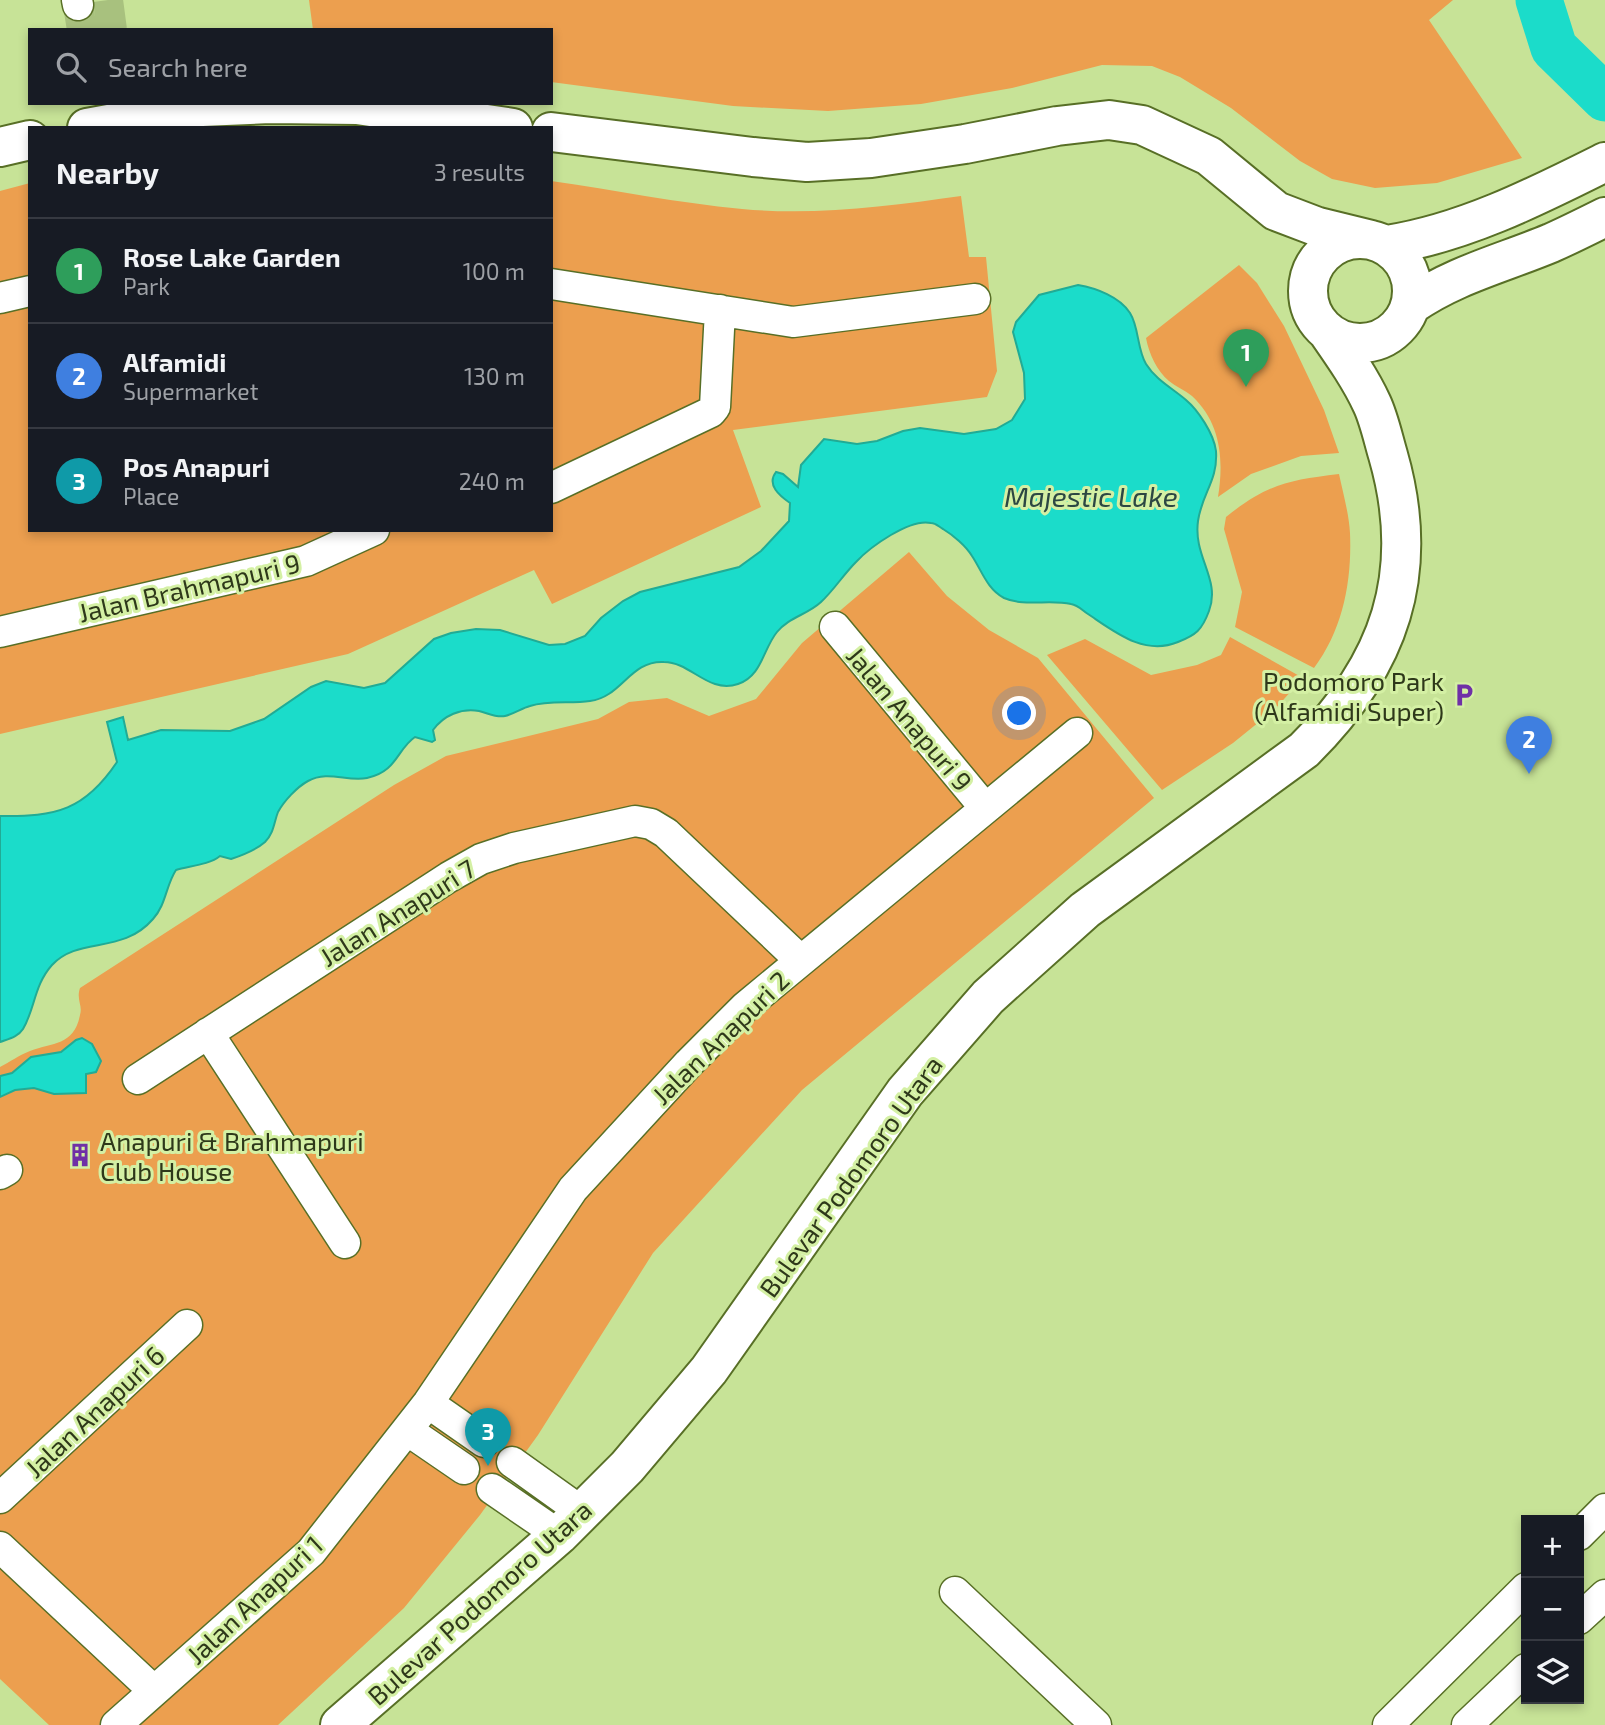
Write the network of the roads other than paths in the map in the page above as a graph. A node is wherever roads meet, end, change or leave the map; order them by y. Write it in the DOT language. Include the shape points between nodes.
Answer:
graph roads {
  1 [pos="247,105"];
  2 [pos="357,105"];
  3 [pos="106,116"];
  4 [pos="499,126"];
  5 [pos="553,132"];
  6 [pos="28,140"];
  7 [pos="0,147"];
  8 [pos="1605,162"];
  9 [pos="1276,211"];
  10 [pos="1605,217"];
  11 [pos="1472,223"];
  12 [pos="1379,243"];
  13 [pos="1487,265"];
  14 [pos="553,284"];
  15 [pos="28,291"];
  16 [pos="0,298"];
  17 [pos="975,299"];
  18 [pos="720,310"];
  19 [pos="1407,313"];
  20 [pos="1318,317"];
  21 [pos="1373,405"];
  22 [pos="553,487"];
  23 [pos="370,532"];
  24 [pos="835,627"];
  25 [pos="0,632"];
  26 [pos="1077,733"];
  27 [pos="985,808"];
  28 [pos="800,960"];
  29 [pos="208,1033"];
  30 [pos="138,1079"];
  31 [pos="345,1243"];
  32 [pos="187,1325"];
  33 [pos="428,1403"];
  34 [pos="407,1430"];
  35 [pos="484,1442"];
  36 [pos="512,1462"];
  37 [pos="464,1469"];
  38 [pos="492,1489"];
  39 [pos="0,1498"];
  40 [pos="1605,1509"];
  41 [pos="570,1524"];
  42 [pos="1584,1530"];
  43 [pos="0,1547"];
  44 [pos="955,1592"];
  45 [pos="1521,1593"];
  46 [pos="1605,1595"];
  47 [pos="1584,1614"];
  48 [pos="1521,1674"];
  49 [pos="153,1690"];
  50 [pos="116,1725"];
  51 [pos="340,1725"];
  52 [pos="1096,1725"];
  53 [pos="1388,1725"];
  54 [pos="1466,1725"];
  1 -- 3 [label="street"];
  2 -- 4 [label="street"];
  5 -- 9 [label="street" via="807,162 871,158 1109,120 1142,125 1209,156"];
  6 -- 7 [label="street"];
  8 -- 11 [label="street"];
  9 -- 12 [label="street"];
  9 -- 20 [label="street, Bulevar Podomoro Utara"];
  10 -- 13 [label="street"];
  11 -- 12 [label="street" via="1415,241"];
  11 -- 13 [label="street" via="1459,238 1460,248 1469,258"];
  12 -- 19 [label="street" via="1400,256 1409,271 1413,287"];
  12 -- 20 [label="street" via="1353,239 1323,254 1308,284"];
  13 -- 19 [label="street" via="1442,286"];
  14 -- 18 [label="street"];
  15 -- 16 [label="street"];
  17 -- 18 [label="street" via="793,322"];
  18 -- 22 [label="street" via="712,412"];
  19 -- 20 [label="street" via="1391,333 1359,344 1342,340"];
  19 -- 21 [label="street" via="1381,367"];
  20 -- 21 [label="street, Bulevar Podomoro Utara"];
  21 -- 41 [label="street, Bulevar Podomoro Utara" via="1398,488 1403,540 1388,627 1352,696 1304,750 1085,910 988,997 905,1092 709,1370 627,1467"];
  23 -- 25 [label="street, Jalan Brahmapuri 9" via="306,561"];
  24 -- 27 [label="street, Jalan Anapuri 9"];
  26 -- 27 [label="street, Jalan Anapuri 2"];
  27 -- 28 [label="street, Jalan Anapuri 2"];
  28 -- 29 [label="street, Jalan Anapuri 7" via="666,833 635,821 481,859"];
  28 -- 33 [label="street, Jalan Anapuri 2" via="689,1063 573,1189"];
  29 -- 30 [label="street, Jalan Anapuri 7"];
  29 -- 31 [label="street"];
  32 -- 39 [label="street, Jalan Anapuri 6"];
  33 -- 34 [label="street, Jalan Anapuri 2"];
  33 -- 35 [label="street"];
  34 -- 37 [label="street"];
  34 -- 49 [label="street, Jalan Anapuri 1" via="311,1552"];
  36 -- 41 [label="street"];
  38 -- 41 [label="street"];
  40 -- 42 [label="street"];
  41 -- 51 [label="street, Bulevar Podomoro Utara"];
  43 -- 49 [label="street"];
  44 -- 52 [label="street"];
  45 -- 53 [label="street"];
  46 -- 47 [label="street"];
  48 -- 54 [label="street"];
  49 -- 50 [label="street, Jalan Anapuri 1"];
}
